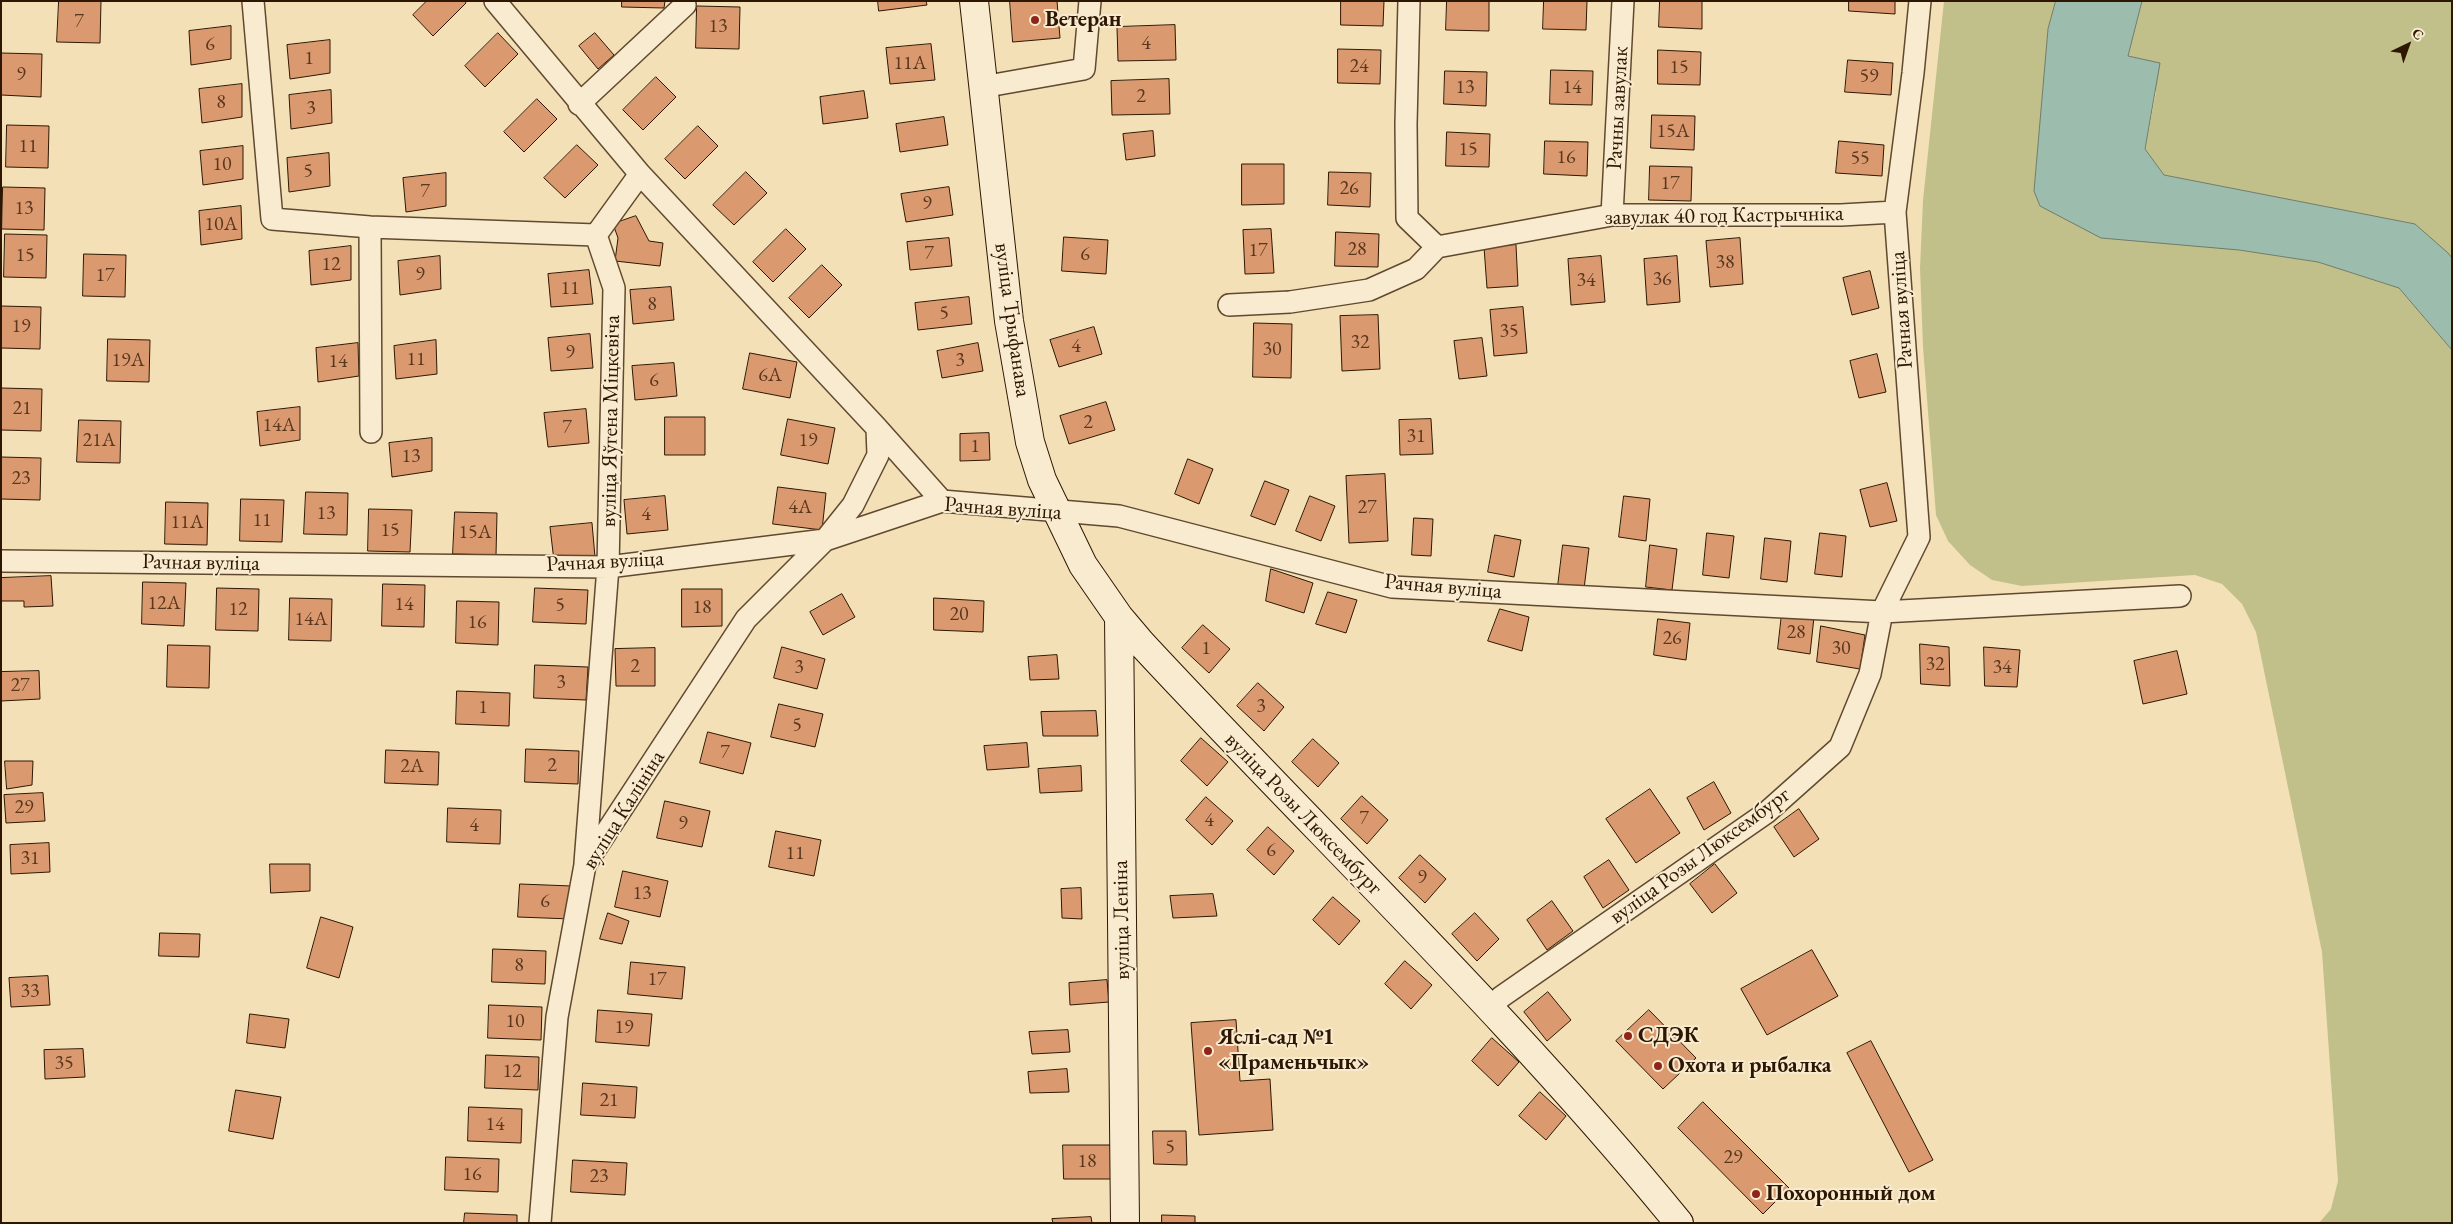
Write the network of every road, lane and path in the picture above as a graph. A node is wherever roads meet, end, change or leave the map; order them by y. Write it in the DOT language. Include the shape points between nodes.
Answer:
graph roads {
  1 [pos="252,1"];
  2 [pos="495,1"];
  3 [pos="684,1"];
  4 [pos="974,1"];
  5 [pos="1090,1"];
  6 [pos="1409,1"];
  7 [pos="1623,1"];
  8 [pos="1920,1"];
  9 [pos="982,86"];
  10 [pos="579,104"];
  11 [pos="640,174"];
  12 [pos="1895,212"];
  13 [pos="1612,215"];
  14 [pos="370,227"];
  15 [pos="596,235"];
  16 [pos="1436,247"];
  17 [pos="1229,305"];
  18 [pos="877,428"];
  19 [pos="371,432"];
  20 [pos="942,501"];
  21 [pos="1056,511"];
  22 [pos="825,540"];
  23 [pos="1,561"];
  24 [pos="608,567"];
  25 [pos="2180,596"];
  26 [pos="1882,612"];
  27 [pos="1119,617"];
  28 [pos="585,865"];
  29 [pos="1490,1009"];
  30 [pos="540,1223"];
  31 [pos="1125,1223"];
  32 [pos="1679,1223"];
  1 -- 14 [label="street" via="272,219"];
  2 -- 10 [label="street"];
  3 -- 10 [label="street" via="684,5"];
  4 -- 9 [label="street, вуліца Трыфанава"];
  5 -- 9 [label="street" via="1084,69"];
  6 -- 16 [label="street" via="1407,218"];
  7 -- 13 [label="street, Рачны завулак"];
  8 -- 12 [label="street, Рачная вуліца"];
  9 -- 21 [label="street, вуліца Трыфанава" via="1018,377 1030,442"];
  10 -- 11 [label="street"];
  11 -- 15 [label="street"];
  11 -- 18 [label="street"];
  12 -- 13 [label="street, завулак 40 год Кастрычніка"];
  12 -- 26 [label="street, Рачная вуліца" via="1919,537"];
  13 -- 16 [label="street, завулак 40 год Кастрычніка"];
  14 -- 15 [label="street"];
  14 -- 19 [label="street"];
  15 -- 24 [label="street, вуліца Яўгена Міцкевіча" via="614,288"];
  16 -- 17 [label="street" via="1416,269 1369,290 1290,302"];
  18 -- 20 [label="street"];
  18 -- 22 [label="street, вуліца Калініна" via="878,455 853,505"];
  20 -- 21 [label="street, Рачная вуліца"];
  20 -- 22 [label="street, Рачная вуліца"];
  21 -- 26 [label="street, Рачная вуліца" via="1119,516 1392,586"];
  21 -- 27 [label="street, вуліца Трыфанава" via="1083,565"];
  22 -- 24 [label="street, Рачная вуліца"];
  22 -- 28 [label="street, вуліца Калініна" via="746,619"];
  23 -- 24 [label="street, Рачная вуліца"];
  24 -- 28 [label="street, вуліца Яўгена Міцкевіча"];
  25 -- 26 [label="street, Рачная вуліца"];
  26 -- 29 [label="street, вуліца Розы Люксембург" via="1870,674 1840,748 1766,813 1501,997"];
  27 -- 29 [label="street, вуліца Розы Люксембург"];
  27 -- 31 [label="street, вуліца Леніна"];
  28 -- 30 [label="street, вуліца Калініна" via="557,1017"];
  29 -- 32 [label="street, вуліца Розы Люксембург" via="1623,1154"];
}
